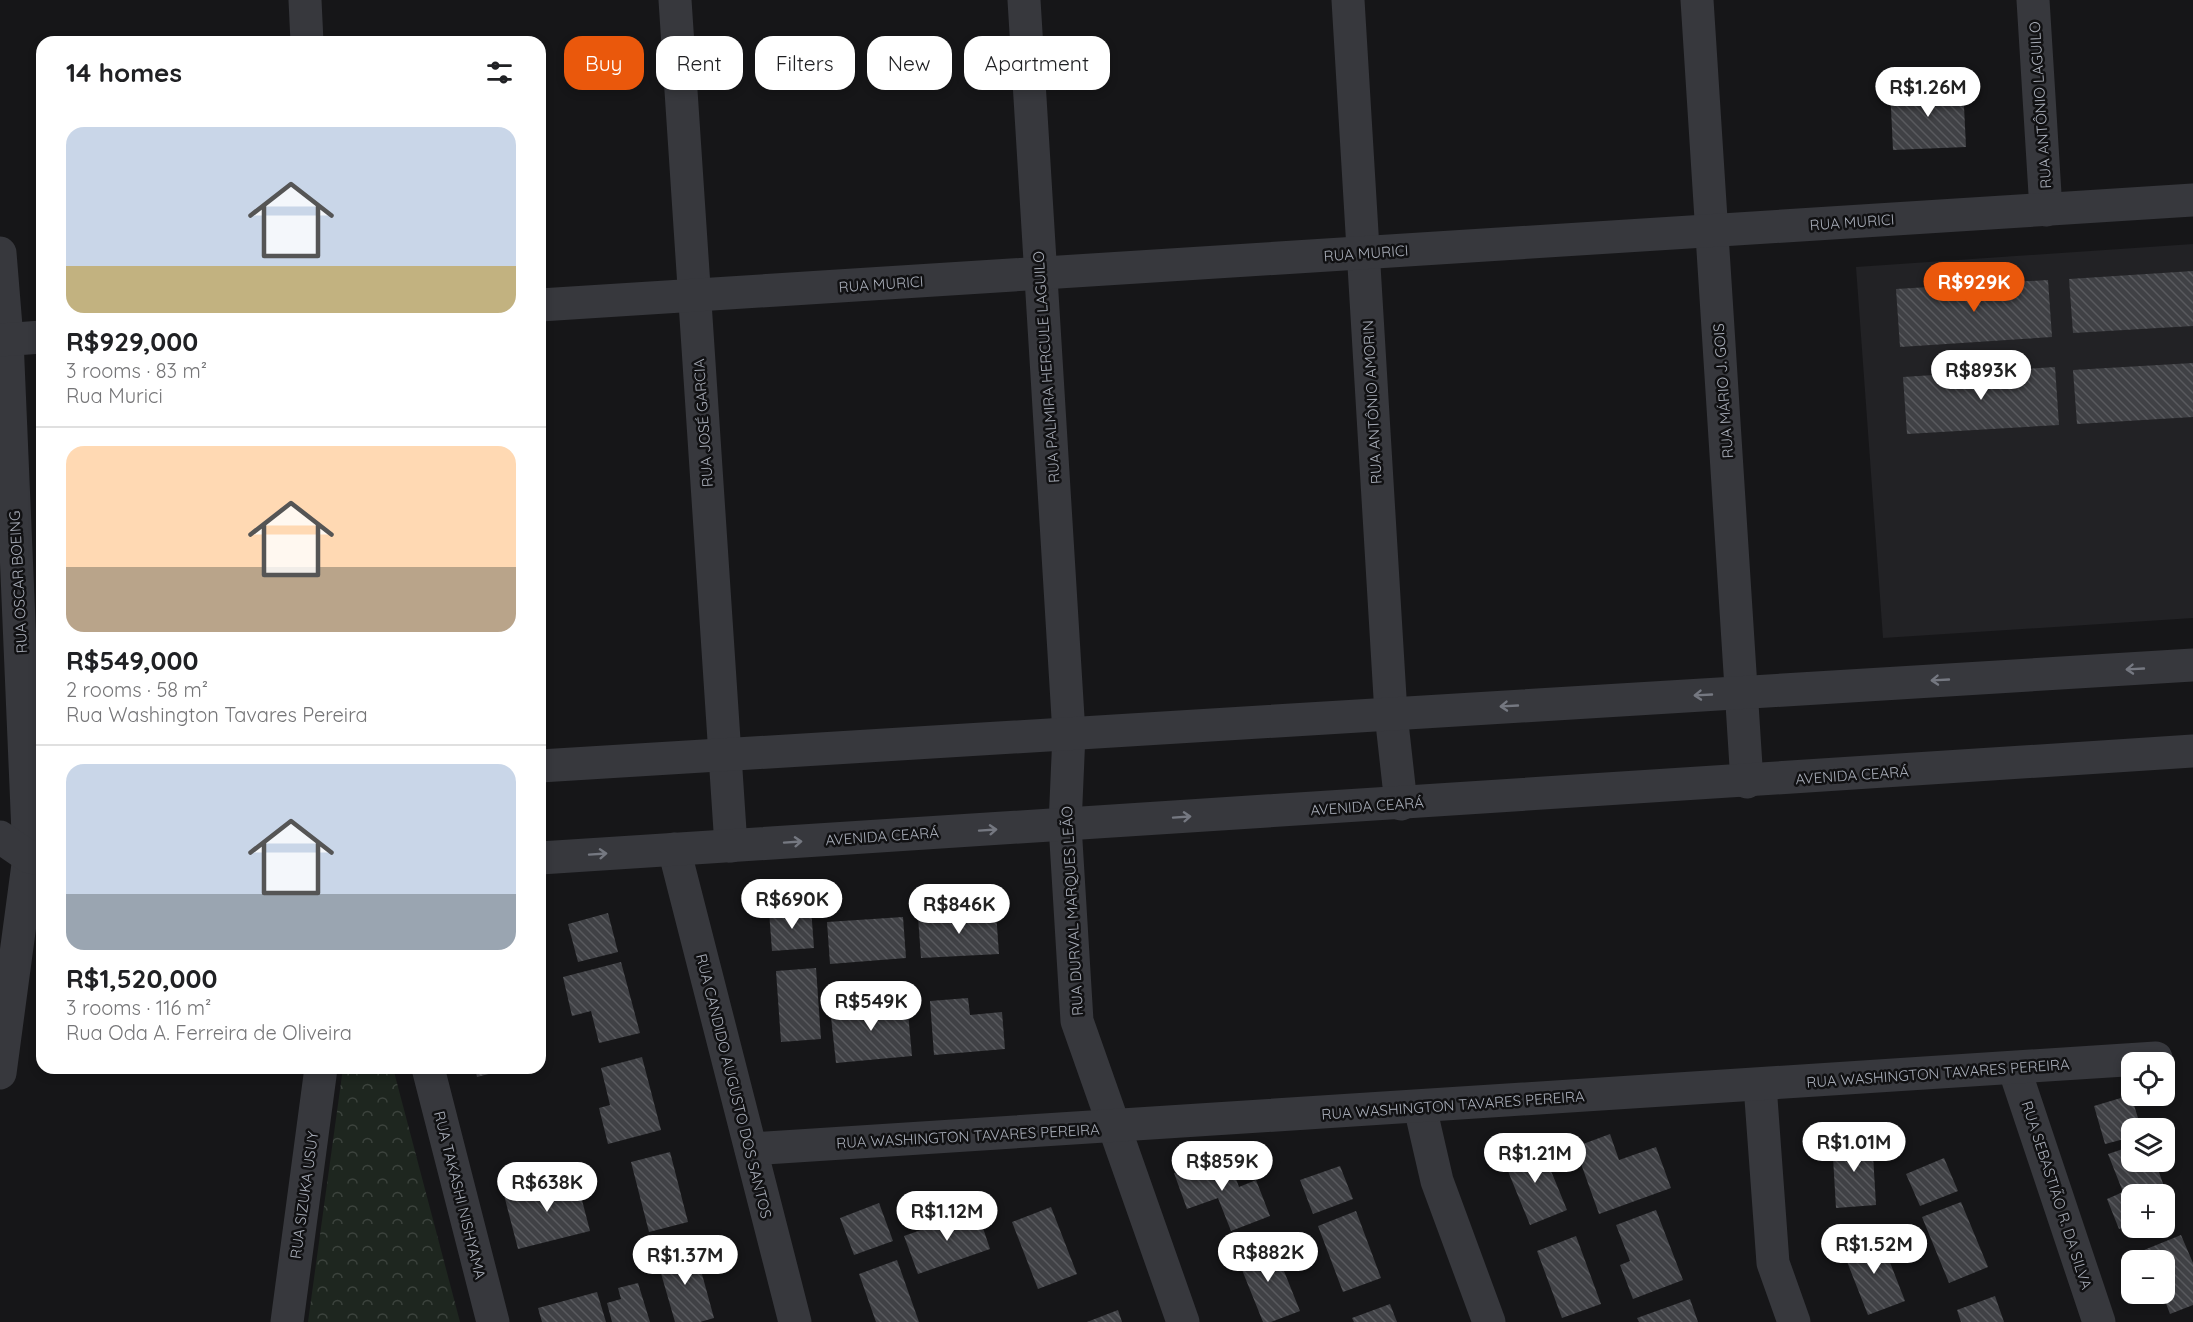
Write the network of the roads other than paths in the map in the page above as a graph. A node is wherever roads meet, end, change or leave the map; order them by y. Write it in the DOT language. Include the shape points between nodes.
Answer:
graph roads {
  1 [pos="305,0"];
  2 [pos="675,0"];
  3 [pos="1023,0"];
  4 [pos="1348,0"];
  5 [pos="1697,0"];
  6 [pos="2033,0"];
  7 [pos="308,36"];
  8 [pos="2193,200"];
  9 [pos="2046,210"];
  10 [pos="1712,231"];
  11 [pos="0,253"];
  12 [pos="1363,253"];
  13 [pos="1040,273"];
  14 [pos="694,296"];
  15 [pos="546,305"];
  16 [pos="36,337"];
  17 [pos="3,339"];
  18 [pos="2193,665"];
  19 [pos="1742,692"];
  20 [pos="1391,714"];
  21 [pos="1069,734"];
  22 [pos="2193,751"];
  23 [pos="725,754"];
  24 [pos="546,766"];
  25 [pos="1747,782"];
  26 [pos="1401,804"];
  27 [pos="23,808"];
  28 [pos="1065,825"];
  29 [pos="0,837"];
  30 [pos="731,846"];
  31 [pos="674,849"];
  32 [pos="35,858"];
  33 [pos="546,858"];
  34 [pos="2121,1060"];
  35 [pos="2014,1068"];
  36 [pos="0,1073"];
  37 [pos="320,1074"];
  38 [pos="430,1074"];
  39 [pos="1760,1084"];
  40 [pos="1420,1107"];
  41 [pos="1115,1127"];
  42 [pos="751,1149"];
  43 [pos="287,1322"];
  44 [pos="493,1322"];
  45 [pos="795,1322"];
  46 [pos="1183,1322"];
  47 [pos="1489,1322"];
  48 [pos="1794,1322"];
  49 [pos="2099,1322"];
  1 -- 7 [label="street"];
  2 -- 14 [label="street, RUA JOSÉ GARCIA"];
  3 -- 13 [label="street, RUA PALMIRA HERCULE LAGUILO"];
  4 -- 12 [label="street, RUA ANTÔNIO AMORIN"];
  5 -- 10 [label="street, RUA MÁRIO J. GOIS"];
  6 -- 9 [label="street, RUA ANTÔNIO LAGUILO"];
  8 -- 9 [label="street, RUA MURICI"];
  9 -- 10 [label="street, RUA MURICI"];
  10 -- 12 [label="street, RUA MURICI"];
  10 -- 19 [label="street, RUA MÁRIO J. GOIS"];
  11 -- 17 [label="street, RUA OSCAR BOEING"];
  12 -- 13 [label="street, RUA MURICI"];
  12 -- 20 [label="street, RUA ANTÔNIO AMORIN"];
  13 -- 14 [label="street, RUA MURICI"];
  13 -- 21 [label="street, RUA PALMIRA HERCULE LAGUILO"];
  14 -- 15 [label="street, RUA MURICI"];
  14 -- 23 [label="street, RUA JOSÉ GARCIA"];
  16 -- 17 [label="street"];
  17 -- 27 [label="street, RUA OSCAR BOEING"];
  18 -- 19 [label="street, one-way"];
  19 -- 20 [label="street, one-way"];
  19 -- 25 [label="street, RUA MÁRIO J. GOIS"];
  20 -- 21 [label="street"];
  20 -- 26 [label="street, RUA ANTÔNIO AMORIN"];
  21 -- 23 [label="street"];
  21 -- 28 [label="street, RUA DURVAL MARQUES LEÃO"];
  22 -- 25 [label="street, AVENIDA CEARÁ"];
  23 -- 24 [label="street"];
  23 -- 30 [label="street, RUA JOSÉ GARCIA"];
  25 -- 26 [label="street, AVENIDA CEARÁ"];
  28 -- 26 [label="street, AVENIDA CEARÁ, one-way"];
  27 -- 32 [label="street, RUA OSCAR BOEING"];
  30 -- 28 [label="street, AVENIDA CEARÁ, one-way"];
  28 -- 41 [label="street, RUA DURVAL MARQUES LEÃO" via="1077,1021"];
  29 -- 32 [label="street"];
  30 -- 31 [label="street, AVENIDA CEARÁ"];
  33 -- 31 [label="street, AVENIDA CEARÁ, one-way"];
  31 -- 42 [label="street, RUA CANDIDO AUGUSTO DOS SANTOS"];
  32 -- 36 [label="street, RUA OSCAR BOEING"];
  34 -- 35 [label="street, RUA WASHINGTON TAVARES PEREIRA"];
  35 -- 39 [label="street, RUA WASHINGTON TAVARES PEREIRA"];
  35 -- 49 [label="street, RUA SEBASTIÃO R. DA SILVA"];
  37 -- 43 [label="street, RUA SIZUKA USUY"];
  38 -- 44 [label="street, RUA TAKASHI NISHYAMA"];
  39 -- 40 [label="street, RUA WASHINGTON TAVARES PEREIRA"];
  39 -- 48 [label="street" via="1773,1263"];
  40 -- 41 [label="street, RUA WASHINGTON TAVARES PEREIRA"];
  40 -- 47 [label="street" via="1437,1181"];
  41 -- 42 [label="street, RUA WASHINGTON TAVARES PEREIRA"];
  41 -- 46 [label="street, RUA DURVAL MARQUES LEÃO"];
  42 -- 45 [label="street, RUA CANDIDO AUGUSTO DOS SANTOS"];
}
